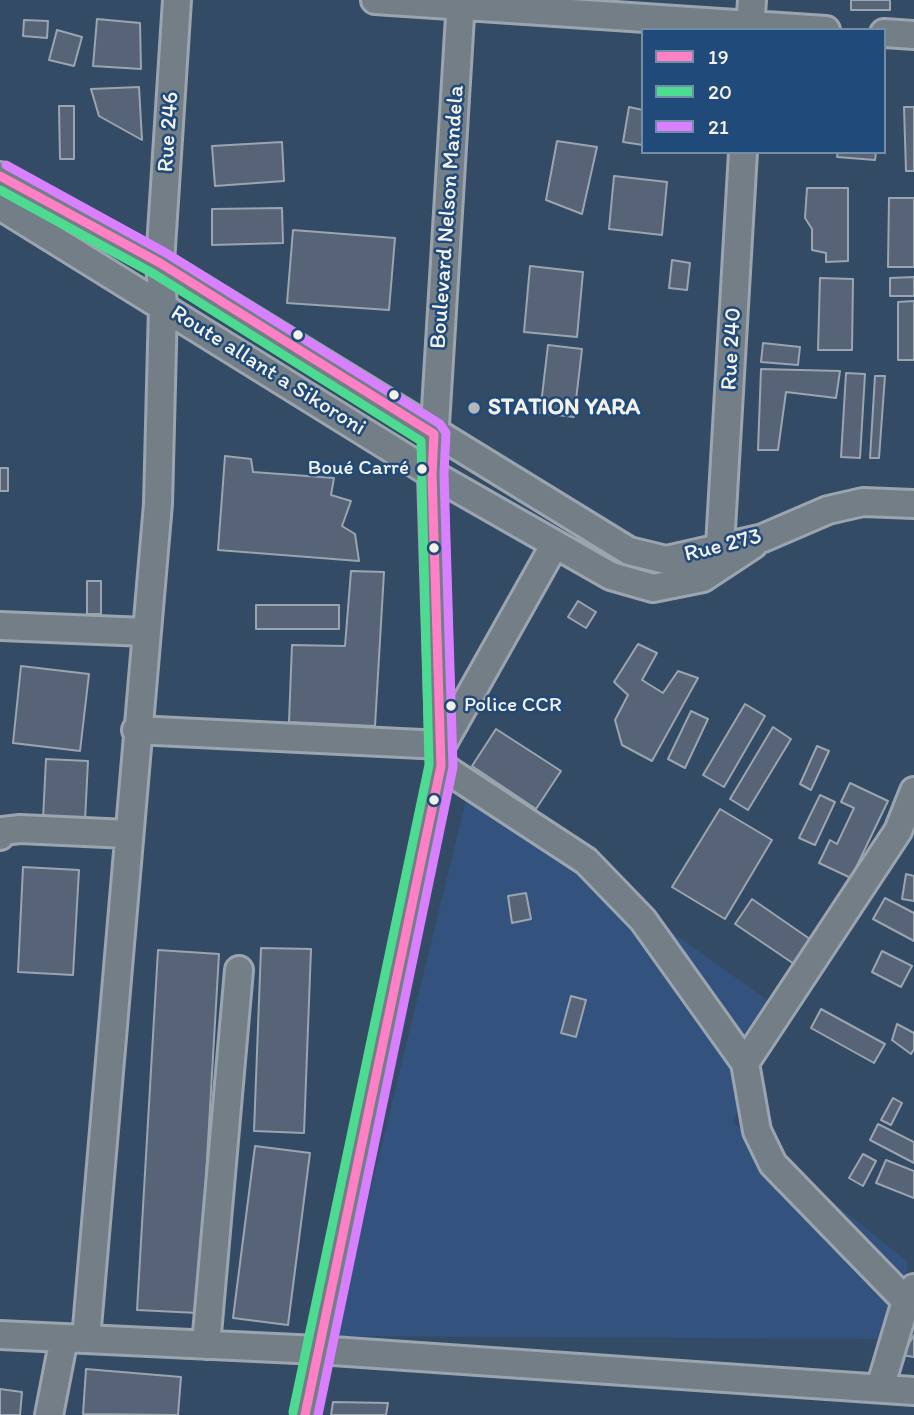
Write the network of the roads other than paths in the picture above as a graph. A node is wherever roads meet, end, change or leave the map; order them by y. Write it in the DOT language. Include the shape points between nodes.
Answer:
graph roads {
  1 [pos="177,0"];
  2 [pos="374,0"];
  3 [pos="461,3"];
  4 [pos="751,18"];
  5 [pos="814,28"];
  6 [pos="886,33"];
  7 [pos="914,35"];
  8 [pos="743,154"];
  9 [pos="0,176"];
  10 [pos="0,206"];
  11 [pos="160,263"];
  12 [pos="163,306"];
  13 [pos="434,434"];
  14 [pos="432,474"];
  15 [pos="914,505"];
  16 [pos="764,538"];
  17 [pos="555,544"];
  18 [pos="722,555"];
  19 [pos="0,626"];
  20 [pos="146,632"];
  21 [pos="136,730"];
  22 [pos="442,756"];
  23 [pos="914,791"];
  24 [pos="128,834"];
  25 [pos="0,836"];
  26 [pos="239,970"];
  27 [pos="746,1063"];
  28 [pos="910,1295"];
  29 [pos="0,1335"];
  30 [pos="75,1339"];
  31 [pos="206,1345"];
  32 [pos="318,1350"];
  33 [pos="880,1388"];
  34 [pos="914,1391"];
  35 [pos="49,1415"];
  36 [pos="305,1415"];
  1 -- 11 [label="street, Rue 246"];
  2 -- 3 [label="street"];
  3 -- 4 [label="street"];
  3 -- 13 [label="street, Boulevard Nelson Mandela"];
  4 -- 5 [label="street"];
  6 -- 7 [label="street"];
  8 -- 18 [label="street, Rue 240"];
  9 -- 11 [label="street, Rue 273"];
  10 -- 12 [label="street, Route allant a Sikoroni"];
  11 -- 12 [label="street, Rue 246"];
  11 -- 13 [label="street, Rue 273"];
  12 -- 14 [label="street, Route allant a Sikoroni"];
  12 -- 20 [label="street, Rue 246" via="158,504"];
  13 -- 14 [label="street, Boulevard Nelson Mandela"];
  13 -- 18 [label="street, Rue 273" via="629,551 666,560"];
  14 -- 17 [label="street, Route allant a Sikoroni"];
  14 -- 22 [label="street, Boulevard Nelson Mandela"];
  15 -- 16 [label="street, Rue 273" via="863,502 828,510"];
  16 -- 18 [label="street, Route allant a Sikoroni"];
  17 -- 18 [label="street, Route allant a Sikoroni" via="611,576 653,588 703,578"];
  17 -- 22 [label="street"];
  19 -- 20 [label="street"];
  20 -- 21 [label="street, Rue 246"];
  21 -- 22 [label="street"];
  21 -- 24 [label="street, Rue 246"];
  22 -- 27 [label="street" via="586,861 643,920"];
  22 -- 32 [label="street"];
  23 -- 27 [label="street" via="898,831"];
  24 -- 25 [label="street" via="20,829 2,831"];
  24 -- 30 [label="street, Rue 246"];
  26 -- 31 [label="street"];
  27 -- 28 [label="street" via="757,1131 774,1164"];
  28 -- 33 [label="street"];
  29 -- 30 [label="street"];
  30 -- 31 [label="street"];
  30 -- 35 [label="street, Rue 246"];
  31 -- 32 [label="street"];
  32 -- 33 [label="street"];
  32 -- 36 [label="street"];
  33 -- 34 [label="street"];
}
